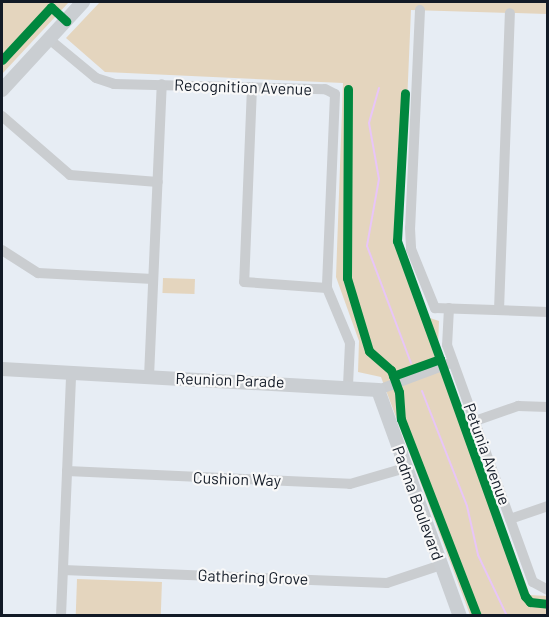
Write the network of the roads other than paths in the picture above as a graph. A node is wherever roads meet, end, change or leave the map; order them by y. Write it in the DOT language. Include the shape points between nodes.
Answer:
graph roads {
  1 [pos="83,2"];
  2 [pos="420,10"];
  3 [pos="510,13"];
  4 [pos="49,39"];
  5 [pos="162,84"];
  6 [pos="252,87"];
  7 [pos="2,90"];
  8 [pos="2,116"];
  9 [pos="158,182"];
  10 [pos="2,250"];
  11 [pos="153,279"];
  12 [pos="327,288"];
  13 [pos="448,308"];
  14 [pos="499,310"];
  15 [pos="548,312"];
  16 [pos="453,362"];
  17 [pos="2,369"];
  18 [pos="70,374"];
  19 [pos="149,377"];
  20 [pos="348,386"];
  21 [pos="378,390"];
  22 [pos="548,408"];
  23 [pos="475,421"];
  24 [pos="405,468"];
  25 [pos="67,471"];
  26 [pos="548,506"];
  27 [pos="510,519"];
  28 [pos="441,566"];
  29 [pos="63,570"];
  30 [pos="548,590"];
  31 [pos="61,615"];
  32 [pos="459,615"];
  1 -- 4 [label="street"];
  2 -- 13 [label="street" via="411,249 435,308"];
  3 -- 14 [label="street"];
  4 -- 5 [label="street, Recognition Avenue" via="96,78"];
  4 -- 7 [label="street"];
  5 -- 6 [label="street, Recognition Avenue"];
  5 -- 9 [label="street"];
  6 -- 12 [label="street, Recognition Avenue" via="335,94"];
  6 -- 12 [label="street" via="244,282"];
  8 -- 9 [label="street" via="70,176"];
  9 -- 11 [label="street"];
  10 -- 11 [label="street" via="38,273"];
  11 -- 19 [label="street"];
  12 -- 20 [label="street, Recognition Avenue" via="350,343"];
  13 -- 14 [label="street"];
  13 -- 16 [label="street, Petunia Avenue" via="447,345"];
  14 -- 15 [label="street"];
  16 -- 21 [label="street, Reunion Parade"];
  16 -- 23 [label="street, Petunia Avenue"];
  17 -- 18 [label="street, Reunion Parade"];
  18 -- 19 [label="street, Reunion Parade"];
  18 -- 25 [label="street"];
  19 -- 20 [label="street, Reunion Parade"];
  20 -- 21 [label="street, Reunion Parade"];
  21 -- 24 [label="street, Padma Boulevard"];
  22 -- 23 [label="street" via="518,406"];
  23 -- 27 [label="street, Petunia Avenue"];
  24 -- 25 [label="street, Cushion Way" via="350,484"];
  24 -- 28 [label="street, Padma Boulevard"];
  25 -- 29 [label="street"];
  26 -- 27 [label="street"];
  27 -- 30 [label="street, Petunia Avenue" via="535,586"];
  28 -- 29 [label="street, Gathering Grove" via="387,583"];
  28 -- 32 [label="street, Padma Boulevard"];
  29 -- 31 [label="street"];
}
